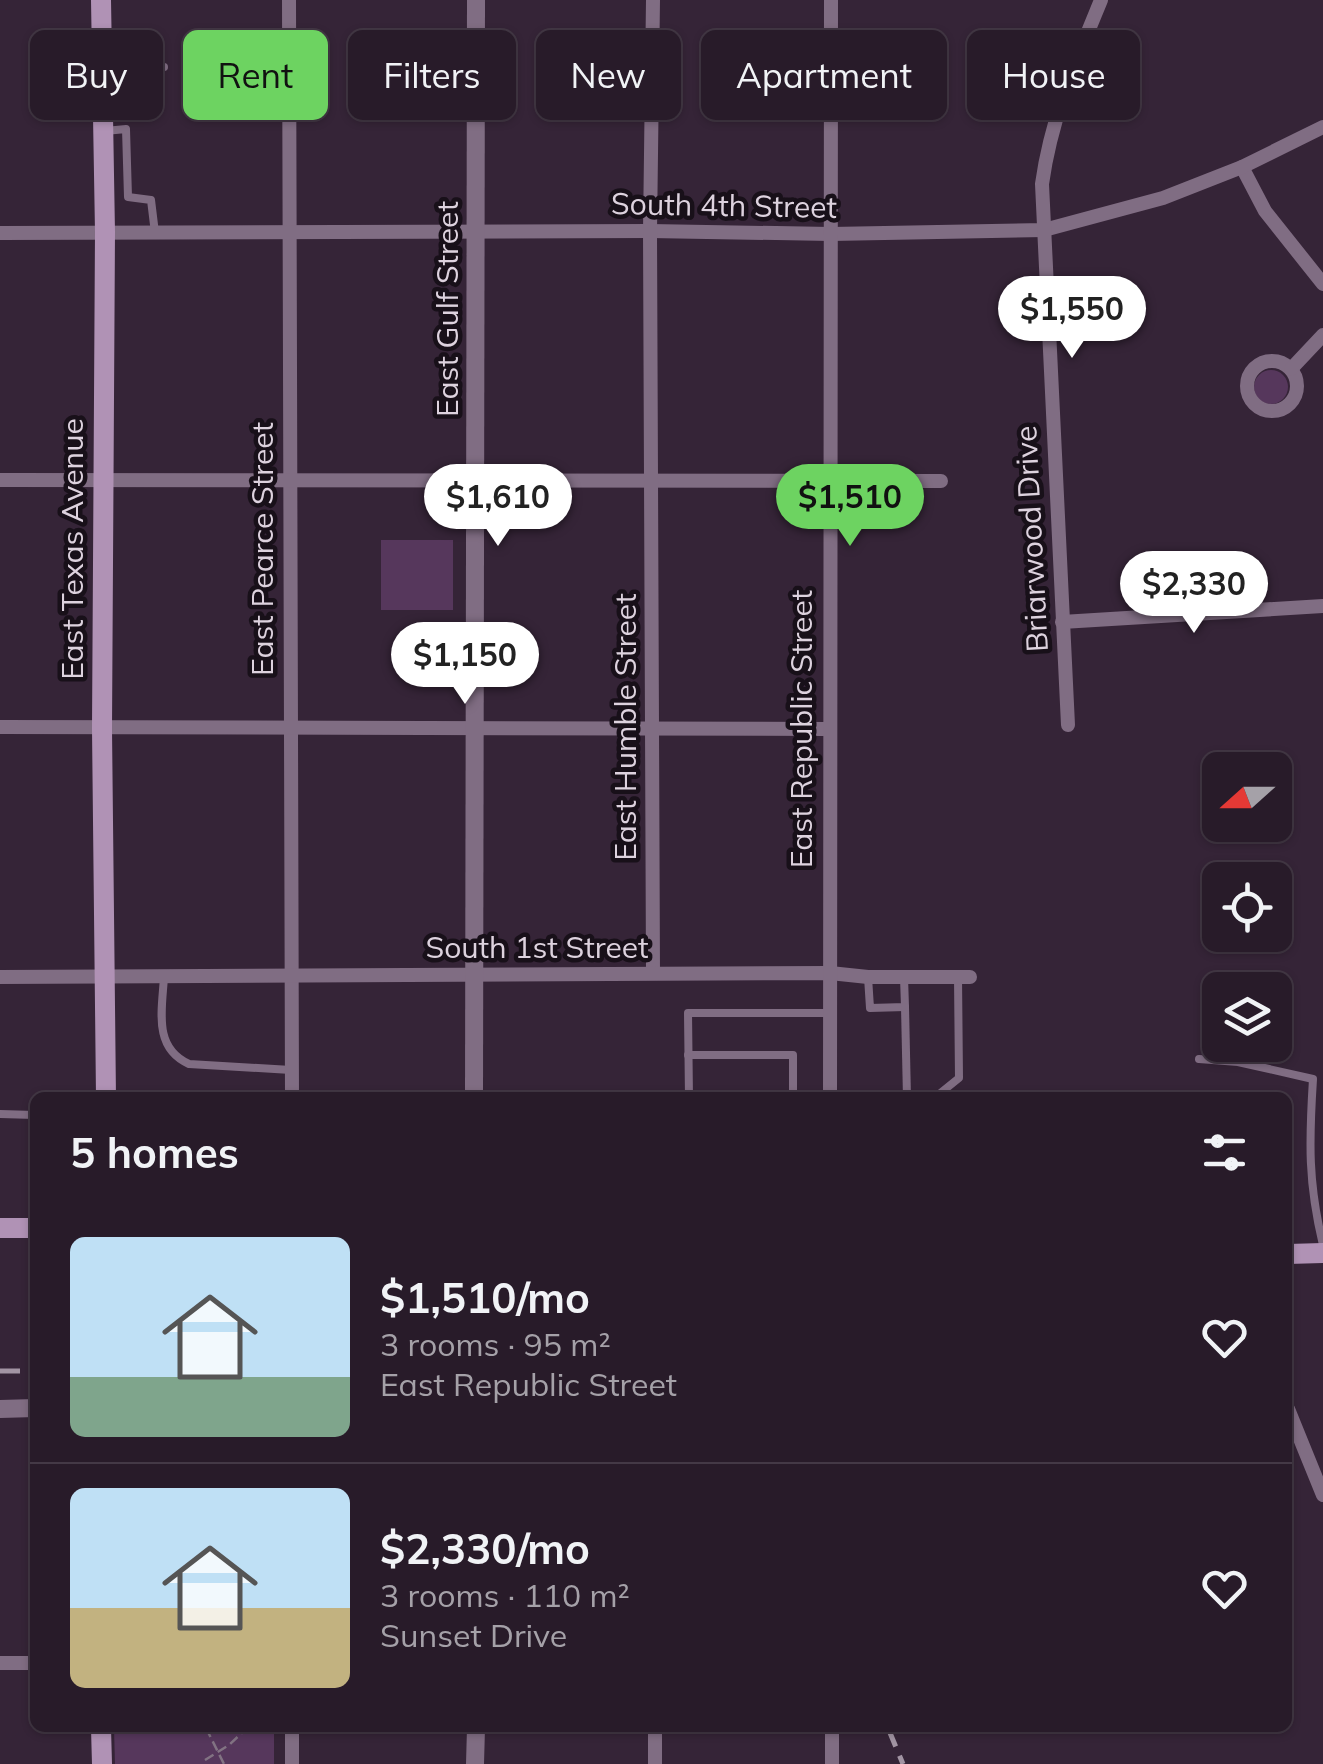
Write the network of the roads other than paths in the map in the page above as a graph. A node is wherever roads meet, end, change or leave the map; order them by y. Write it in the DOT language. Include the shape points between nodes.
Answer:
graph roads {
  1 [pos="101,0"];
  2 [pos="289,0"];
  3 [pos="476,0"];
  4 [pos="653,0"];
  5 [pos="831,0"];
  6 [pos="1101,0"];
  7 [pos="101,30"];
  8 [pos="104,120"];
  9 [pos="1323,127"];
  10 [pos="104,131"];
  11 [pos="1242,167"];
  12 [pos="104,197"];
  13 [pos="128,197"];
  14 [pos="1044,230"];
  15 [pos="650,231"];
  16 [pos="105,232"];
  17 [pos="474,232"];
  18 [pos="0,233"];
  19 [pos="156,233"];
  20 [pos="290,234"];
  21 [pos="831,234"];
  22 [pos="1323,284"];
  23 [pos="1323,335"];
  24 [pos="1291,369"];
  25 [pos="0,480"];
  26 [pos="102,480"];
  27 [pos="288,480"];
  28 [pos="474,480"];
  29 [pos="650,480"];
  30 [pos="828,481"];
  31 [pos="940,481"];
  32 [pos="1323,606"];
  33 [pos="1062,622"];
  34 [pos="1068,725"];
  35 [pos="0,728"];
  36 [pos="102,729"];
  37 [pos="292,729"];
  38 [pos="475,729"];
  39 [pos="654,729"];
  40 [pos="828,729"];
  41 [pos="830,973"];
  42 [pos="475,974"];
  43 [pos="653,974"];
  44 [pos="0,977"];
  45 [pos="105,977"];
  46 [pos="164,977"];
  47 [pos="291,977"];
  48 [pos="868,977"];
  49 [pos="904,977"];
  50 [pos="964,977"];
  51 [pos="905,1008"];
  52 [pos="829,1013"];
  53 [pos="688,1055"];
  54 [pos="1199,1059"];
  55 [pos="292,1070"];
  56 [pos="106,1092"];
  57 [pos="292,1092"];
  58 [pos="474,1092"];
  59 [pos="689,1092"];
  60 [pos="793,1092"];
  61 [pos="830,1092"];
  62 [pos="908,1092"];
  63 [pos="942,1092"];
  64 [pos="0,1114"];
  65 [pos="30,1115"];
  66 [pos="0,1228"];
  67 [pos="30,1228"];
  68 [pos="1323,1249"];
  69 [pos="1292,1253"];
  70 [pos="30,1408"];
  71 [pos="0,1409"];
  72 [pos="1292,1419"];
  73 [pos="1323,1495"];
  74 [pos="0,1663"];
  75 [pos="30,1663"];
  76 [pos="101,1732"];
  77 [pos="292,1732"];
  78 [pos="476,1732"];
  79 [pos="655,1732"];
  80 [pos="832,1732"];
  81 [pos="102,1764"];
  82 [pos="292,1764"];
  83 [pos="476,1764"];
  84 [pos="656,1764"];
  85 [pos="832,1764"];
  1 -- 7 [label="main road, East Texas Avenue"];
  2 -- 20 [label="street, East Pearce Street"];
  3 -- 17 [label="street, East Gulf Street"];
  4 -- 15 [label="street, East Humble Street"];
  5 -- 21 [label="street, East Republic Street"];
  6 -- 14 [label="street, Briarwood Drive" via="1048,144"];
  8 -- 10 [label="main road, East Texas Avenue"];
  9 -- 11 [label="street, South 4th Street"];
  10 -- 12 [label="main road, East Texas Avenue"];
  10 -- 13 [label="lane" via="126,129"];
  11 -- 14 [label="street, South 4th Street" via="1163,198"];
  11 -- 22 [label="street" via="1265,211"];
  12 -- 13 [label="lane"];
  12 -- 16 [label="main road, East Texas Avenue"];
  13 -- 19 [label="lane" via="151,200"];
  14 -- 21 [label="street, South 4th Street"];
  14 -- 33 [label="street, Briarwood Drive"];
  15 -- 17 [label="street, South 4th Street"];
  15 -- 21 [label="street, South 4th Street"];
  15 -- 29 [label="street, East Humble Street"];
  16 -- 18 [label="street, South 4th Street"];
  16 -- 19 [label="street, South 4th Street"];
  16 -- 26 [label="main road, East Texas Avenue"];
  17 -- 20 [label="street, South 4th Street"];
  17 -- 28 [label="street, East Gulf Street"];
  19 -- 20 [label="street, South 4th Street"];
  20 -- 27 [label="street, East Pearce Street"];
  21 -- 30 [label="street, East Republic Street"];
  23 -- 24 [label="street"];
  25 -- 26 [label="street"];
  26 -- 27 [label="street"];
  26 -- 36 [label="main road, East Texas Avenue"];
  27 -- 28 [label="street"];
  27 -- 37 [label="street, East Pearce Street"];
  28 -- 29 [label="street"];
  28 -- 38 [label="street, East Gulf Street"];
  29 -- 30 [label="street"];
  29 -- 39 [label="street, East Humble Street"];
  30 -- 31 [label="street"];
  30 -- 40 [label="street, East Republic Street"];
  32 -- 33 [label="street"];
  33 -- 34 [label="street, Briarwood Drive"];
  35 -- 36 [label="street"];
  36 -- 37 [label="street"];
  36 -- 45 [label="main road, East Texas Avenue"];
  37 -- 38 [label="street"];
  37 -- 47 [label="street, East Pearce Street"];
  38 -- 39 [label="street"];
  38 -- 42 [label="street, East Gulf Street"];
  39 -- 40 [label="street"];
  39 -- 43 [label="street, East Humble Street"];
  40 -- 41 [label="street, East Republic Street"];
  41 -- 43 [label="street, South 1st Street"];
  41 -- 48 [label="street, South 1st Street"];
  41 -- 52 [label="street, East Republic Street"];
  42 -- 43 [label="street, South 1st Street"];
  42 -- 47 [label="street, South 1st Street"];
  42 -- 58 [label="street, East Gulf Street"];
  44 -- 45 [label="street, South 1st Street"];
  45 -- 46 [label="street, South 1st Street"];
  45 -- 56 [label="main road, East Texas Avenue"];
  46 -- 47 [label="street, South 1st Street"];
  46 -- 55 [label="lane" via="164,1042 179,1059"];
  47 -- 55 [label="street, East Pearce Street"];
  48 -- 49 [label="street, South 1st Street"];
  48 -- 51 [label="lane" via="870,1008"];
  49 -- 50 [label="street, South 1st Street"];
  49 -- 51 [label="lane"];
  50 -- 63 [label="lane" via="959,1078"];
  51 -- 62 [label="lane"];
  52 -- 53 [label="lane" via="688,1013"];
  52 -- 61 [label="street, East Republic Street"];
  53 -- 59 [label="lane"];
  53 -- 60 [label="lane" via="793,1055"];
  54 -- 68 [label="lane" via="1313,1079 1308,1150"];
  55 -- 57 [label="street, East Pearce Street"];
  64 -- 65 [label="lane"];
  66 -- 67 [label="main road"];
  68 -- 69 [label="main road"];
  70 -- 71 [label="street"];
  72 -- 73 [label="street"];
  74 -- 75 [label="street"];
  76 -- 81 [label="main road"];
  77 -- 82 [label="street"];
  78 -- 83 [label="street"];
  79 -- 84 [label="street"];
  80 -- 85 [label="street"];
}
